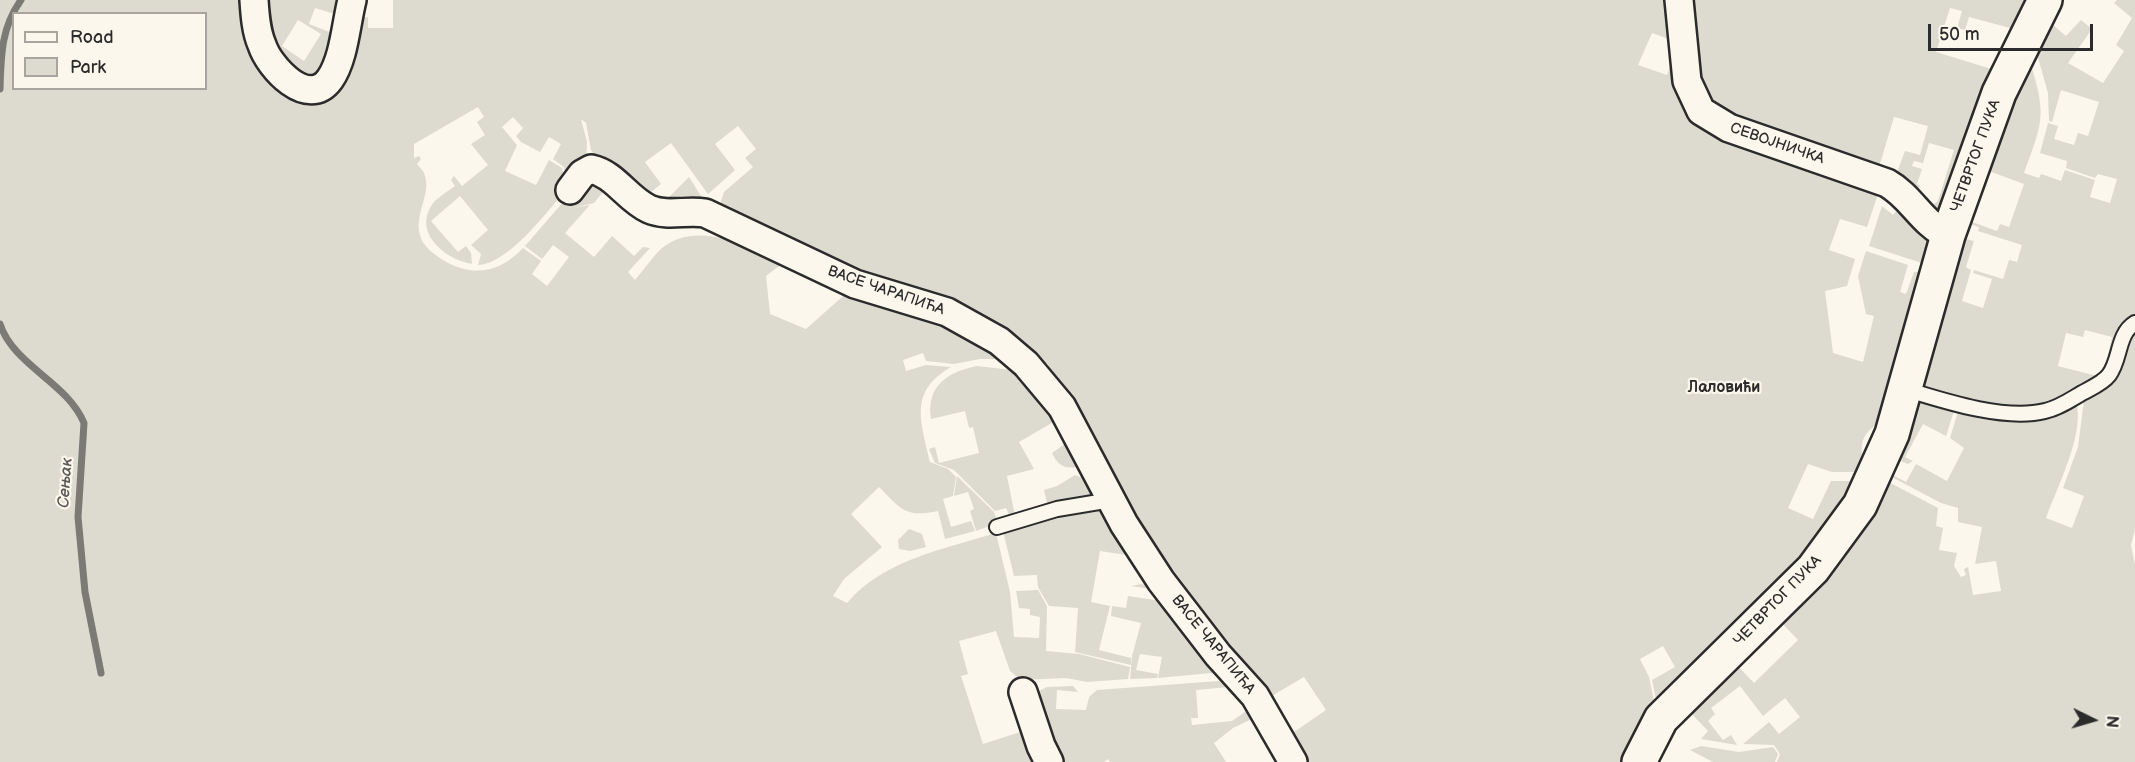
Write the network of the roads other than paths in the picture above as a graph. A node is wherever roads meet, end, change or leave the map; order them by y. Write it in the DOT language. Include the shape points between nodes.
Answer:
graph roads {
  1 [pos="254,0"];
  2 [pos="352,0"];
  3 [pos="1679,0"];
  4 [pos="2045,0"];
  5 [pos="570,190"];
  6 [pos="1948,235"];
  7 [pos="2135,322"];
  8 [pos="1905,389"];
  9 [pos="1111,500"];
  10 [pos="997,527"];
  11 [pos="1015,690"];
  12 [pos="1049,762"];
  13 [pos="1293,762"];
  14 [pos="1639,762"];
  1 -- 2 [label="street" via="262,48 289,82 313,89 325,85 336,69"];
  3 -- 6 [label="street, СЕВОЈНИЧКА" via="1687,81 1701,111 1729,129 1887,183 1908,197 1930,226"];
  4 -- 6 [label="street, ЧЕТВРТОГ ПУКА" via="1999,93"];
  5 -- 9 [label="street, ВАСЕ ЧАРАПИЋА" via="582,174 591,169 600,171 650,210 667,214 705,213 855,284 947,312 971,324 999,341 1043,381 1062,407"];
  6 -- 8 [label="street, ЧЕТВРТОГ ПУКА"];
  7 -- 8 [label="lane" via="2124,334 2108,376 2061,406 2044,412 1995,410"];
  8 -- 14 [label="street, ЧЕТВРТОГ ПУКА" via="1892,434 1851,519 1813,568 1661,719"];
  9 -- 10 [label="lane" via="1057,509"];
  9 -- 13 [label="street, ВАСЕ ЧАРАПИЋА" via="1161,580 1255,696"];
  11 -- 12 [label="street"];
}
